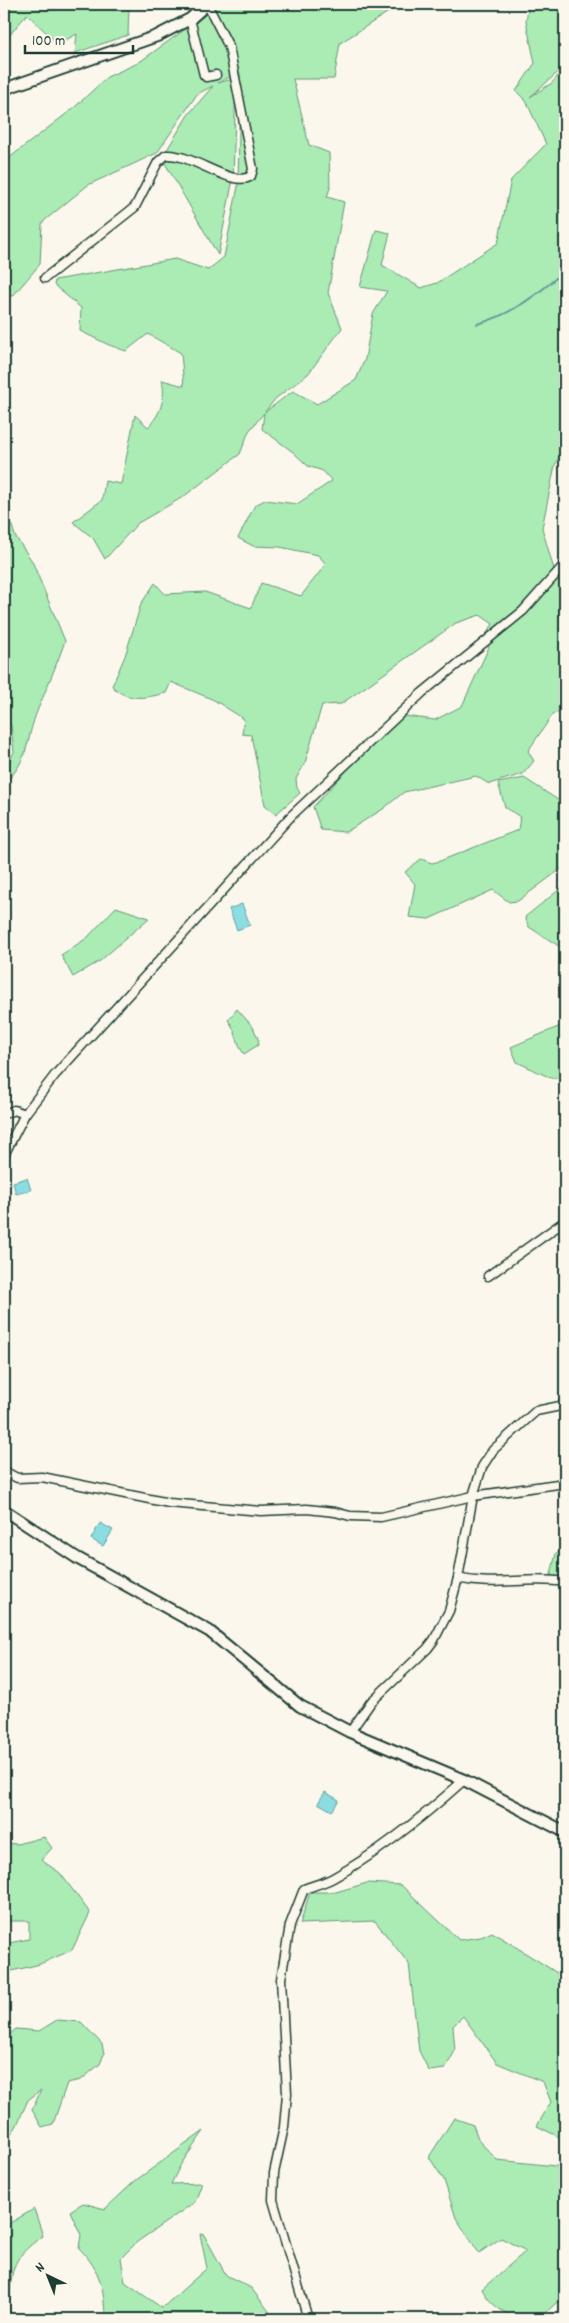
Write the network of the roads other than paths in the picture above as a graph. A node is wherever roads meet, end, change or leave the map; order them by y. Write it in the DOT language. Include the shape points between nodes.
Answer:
graph roads {
  1 [pos="207,4"];
  2 [pos="190,19"];
  3 [pos="216,75"];
  4 [pos="4,89"];
  5 [pos="45,278"];
  6 [pos="565,564"];
  7 [pos="4,1114"];
  8 [pos="25,1114"];
  9 [pos="4,1154"];
  10 [pos="565,1221"];
  11 [pos="488,1276"];
  12 [pos="565,1406"];
  13 [pos="4,1472"];
  14 [pos="565,1483"];
  15 [pos="473,1496"];
  16 [pos="4,1510"];
  17 [pos="458,1578"];
  18 [pos="565,1582"];
  19 [pos="350,1732"];
  20 [pos="464,1780"];
  21 [pos="565,1832"];
  22 [pos="308,2319"];
  1 -- 2 [label="street"];
  1 -- 5 [label="street" via="229,47 253,169 251,176 243,180 233,179 181,156 166,155 158,162 135,207"];
  2 -- 3 [label="street" via="204,75"];
  2 -- 4 [label="street" via="157,36"];
  6 -- 8 [label="street" via="523,610 422,693 291,816 55,1075"];
  7 -- 8 [label="street" via="14,1110"];
  8 -- 9 [label="street"];
  10 -- 11 [label="street"];
  12 -- 15 [label="street" via="536,1411 493,1450 482,1466"];
  13 -- 15 [label="street" via="17,1478 42,1477 170,1503 261,1511 307,1509 350,1516 381,1517"];
  14 -- 15 [label="street"];
  15 -- 17 [label="street"];
  16 -- 19 [label="street" via="77,1558 209,1631 300,1706"];
  17 -- 18 [label="street" via="492,1583 547,1579"];
  17 -- 19 [label="street" via="449,1611 434,1640 371,1702"];
  19 -- 20 [label="street"];
  20 -- 21 [label="street"];
  20 -- 22 [label="street" via="374,1853 331,1879 304,1889 290,1925 281,1979 287,2094 274,2173 273,2200"];
}
